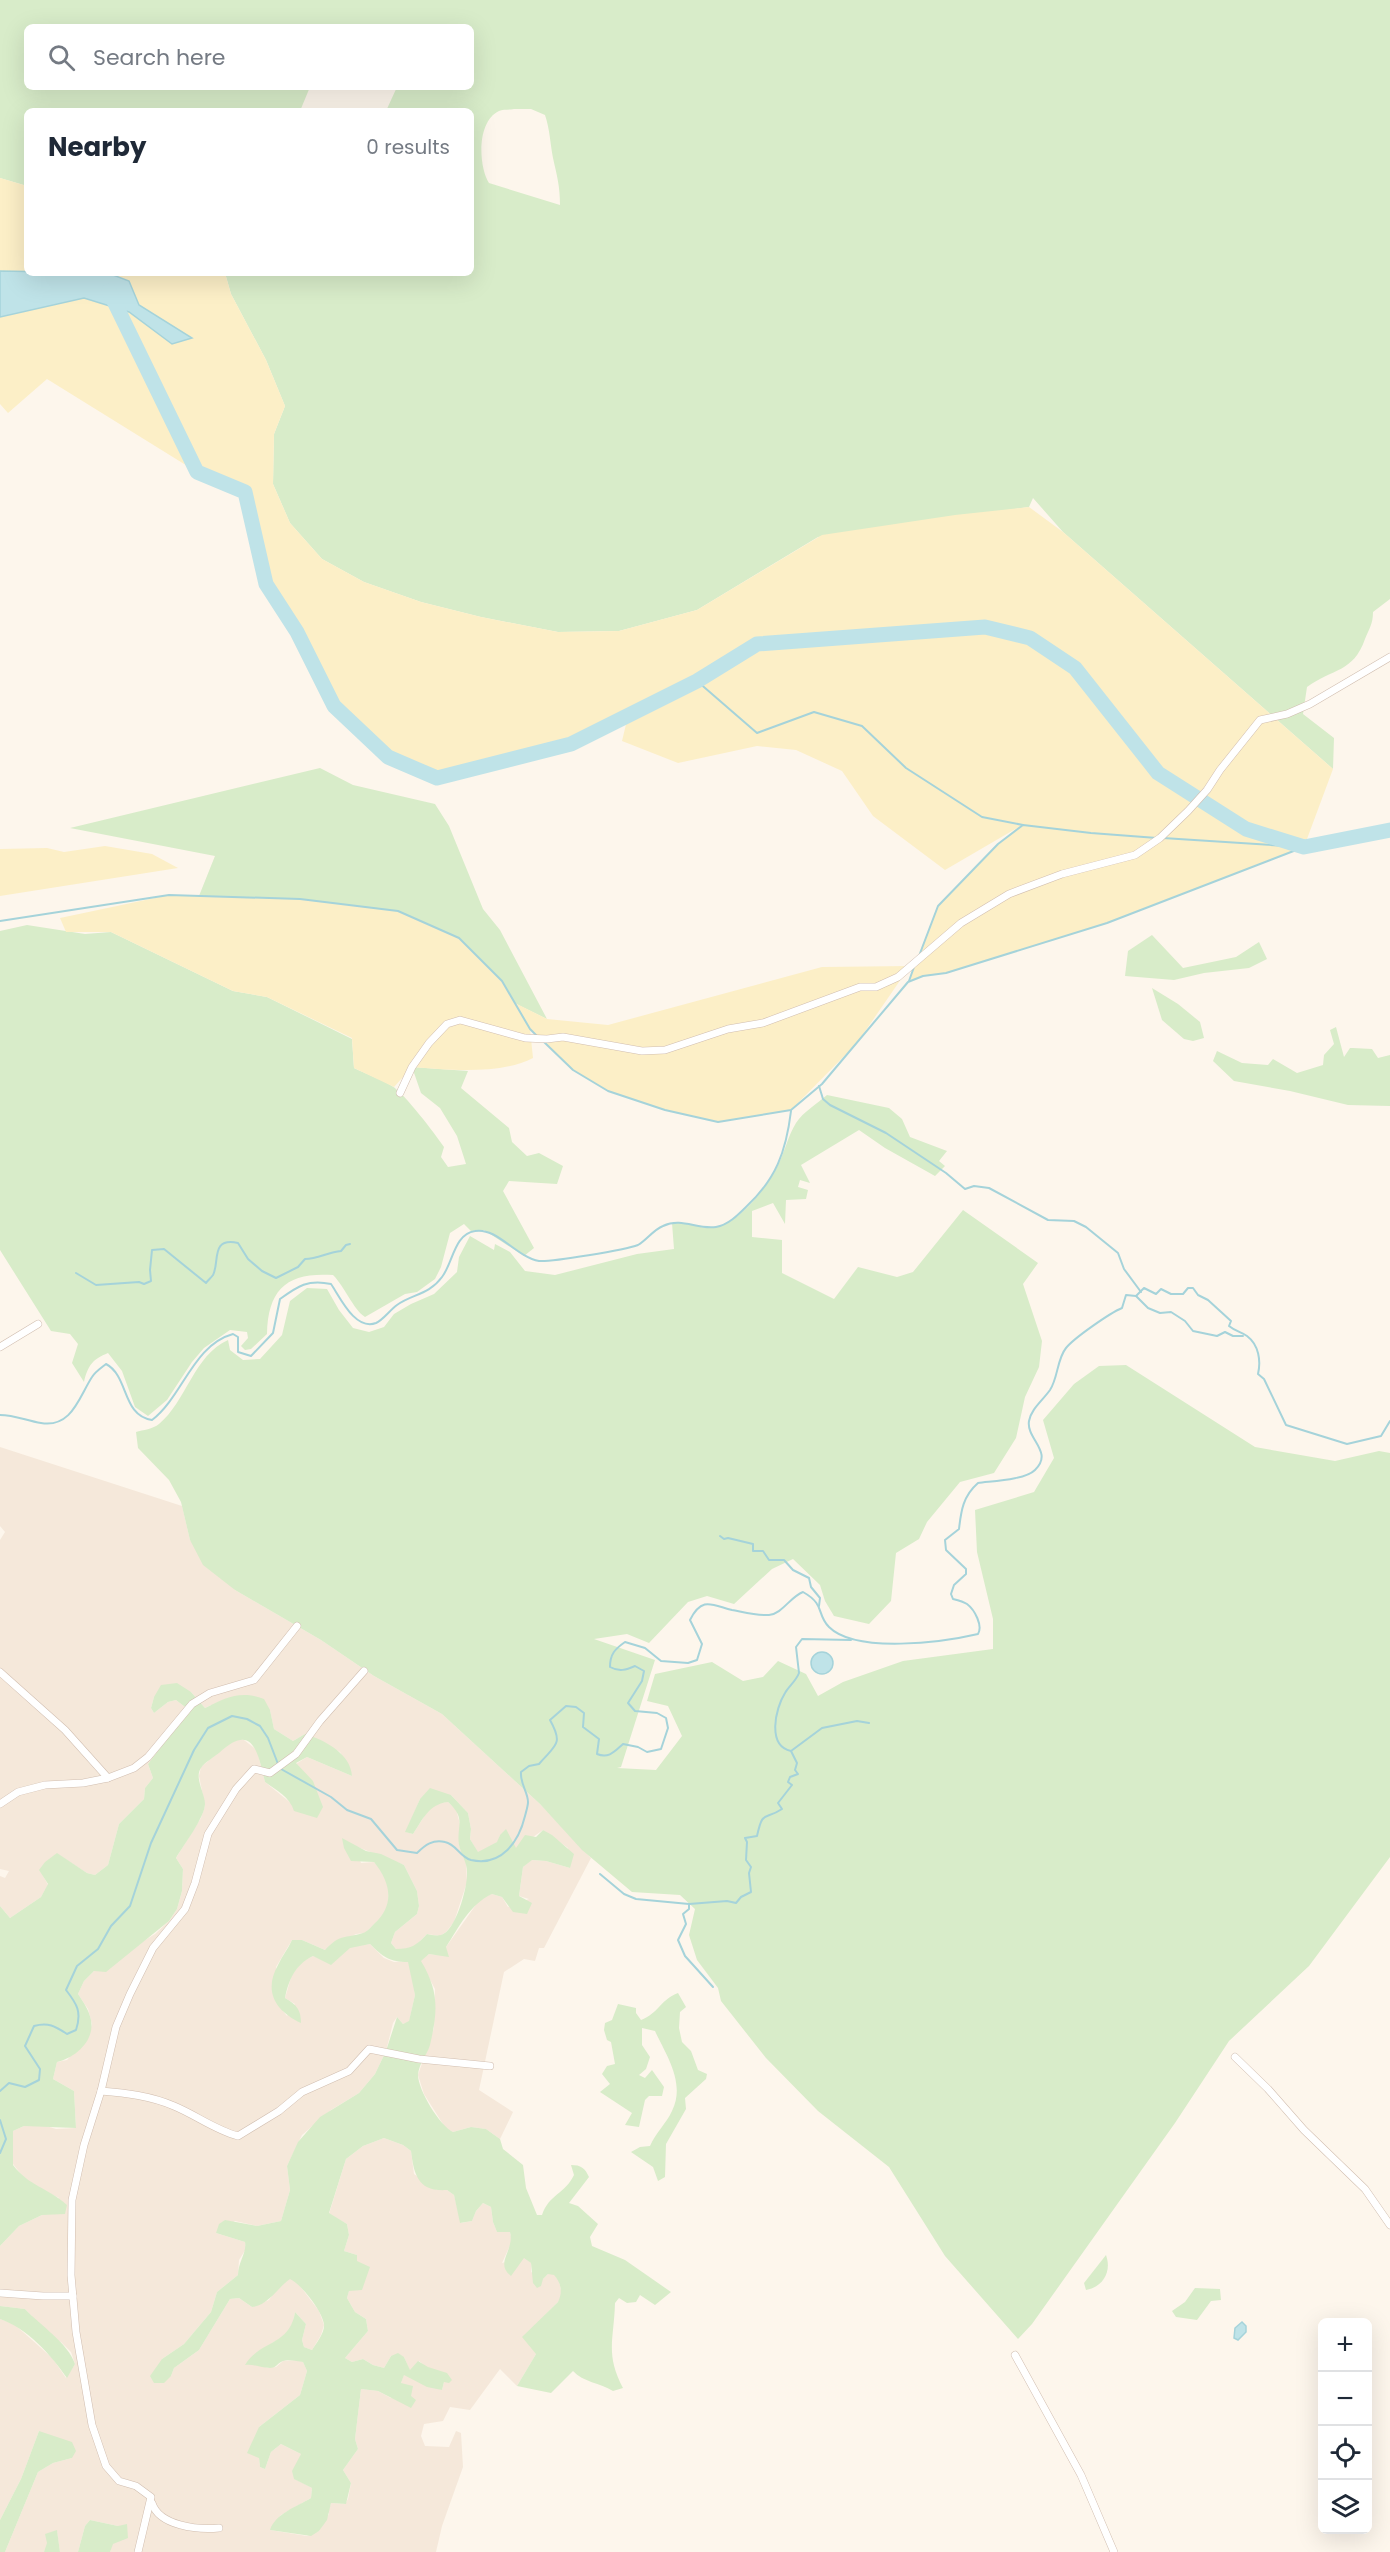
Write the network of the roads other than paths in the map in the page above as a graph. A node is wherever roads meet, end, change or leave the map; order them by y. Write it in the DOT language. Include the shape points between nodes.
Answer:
graph roads {
  1 [pos="1390,657"];
  2 [pos="400,1093"];
  3 [pos="38,1324"];
  4 [pos="0,1347"];
  5 [pos="297,1626"];
  6 [pos="364,1671"];
  7 [pos="0,1672"];
  8 [pos="108,1778"];
  9 [pos="0,1804"];
  10 [pos="1235,2057"];
  11 [pos="490,2066"];
  12 [pos="101,2091"];
  13 [pos="1390,2224"];
  14 [pos="0,2293"];
  15 [pos="73,2296"];
  16 [pos="1015,2355"];
  17 [pos="151,2497"];
  18 [pos="219,2528"];
  19 [pos="138,2552"];
  20 [pos="1114,2552"];
  1 -- 2 [label="street" via="1310,705 1260,720 1188,811 1135,855 1062,874 1009,894 961,923 898,977 876,987 860,987 763,1023 728,1029 665,1050 642,1051 563,1037 525,1038 460,1020 447,1024 429,1043"];
  3 -- 4 [label="street"];
  5 -- 8 [label="street" via="254,1680 210,1693 192,1704 148,1757 134,1768"];
  6 -- 12 [label="street" via="296,1754 270,1773 254,1769 230,1798 208,1834 185,1909 153,1947 130,1994 116,2027"];
  7 -- 8 [label="street" via="64,1730"];
  8 -- 9 [label="street" via="45,1785 18,1792"];
  10 -- 13 [label="street" via="1365,2189"];
  11 -- 12 [label="street" via="369,2049 349,2071 302,2092 238,2136 173,2105 138,2094"];
  12 -- 15 [label="street" via="72,2200"];
  14 -- 15 [label="street"];
  15 -- 17 [label="street" via="92,2425 106,2466 119,2481 136,2486"];
  16 -- 20 [label="street" via="1081,2475"];
  17 -- 18 [label="street" via="163,2518 190,2527"];
  17 -- 19 [label="street"];
}
